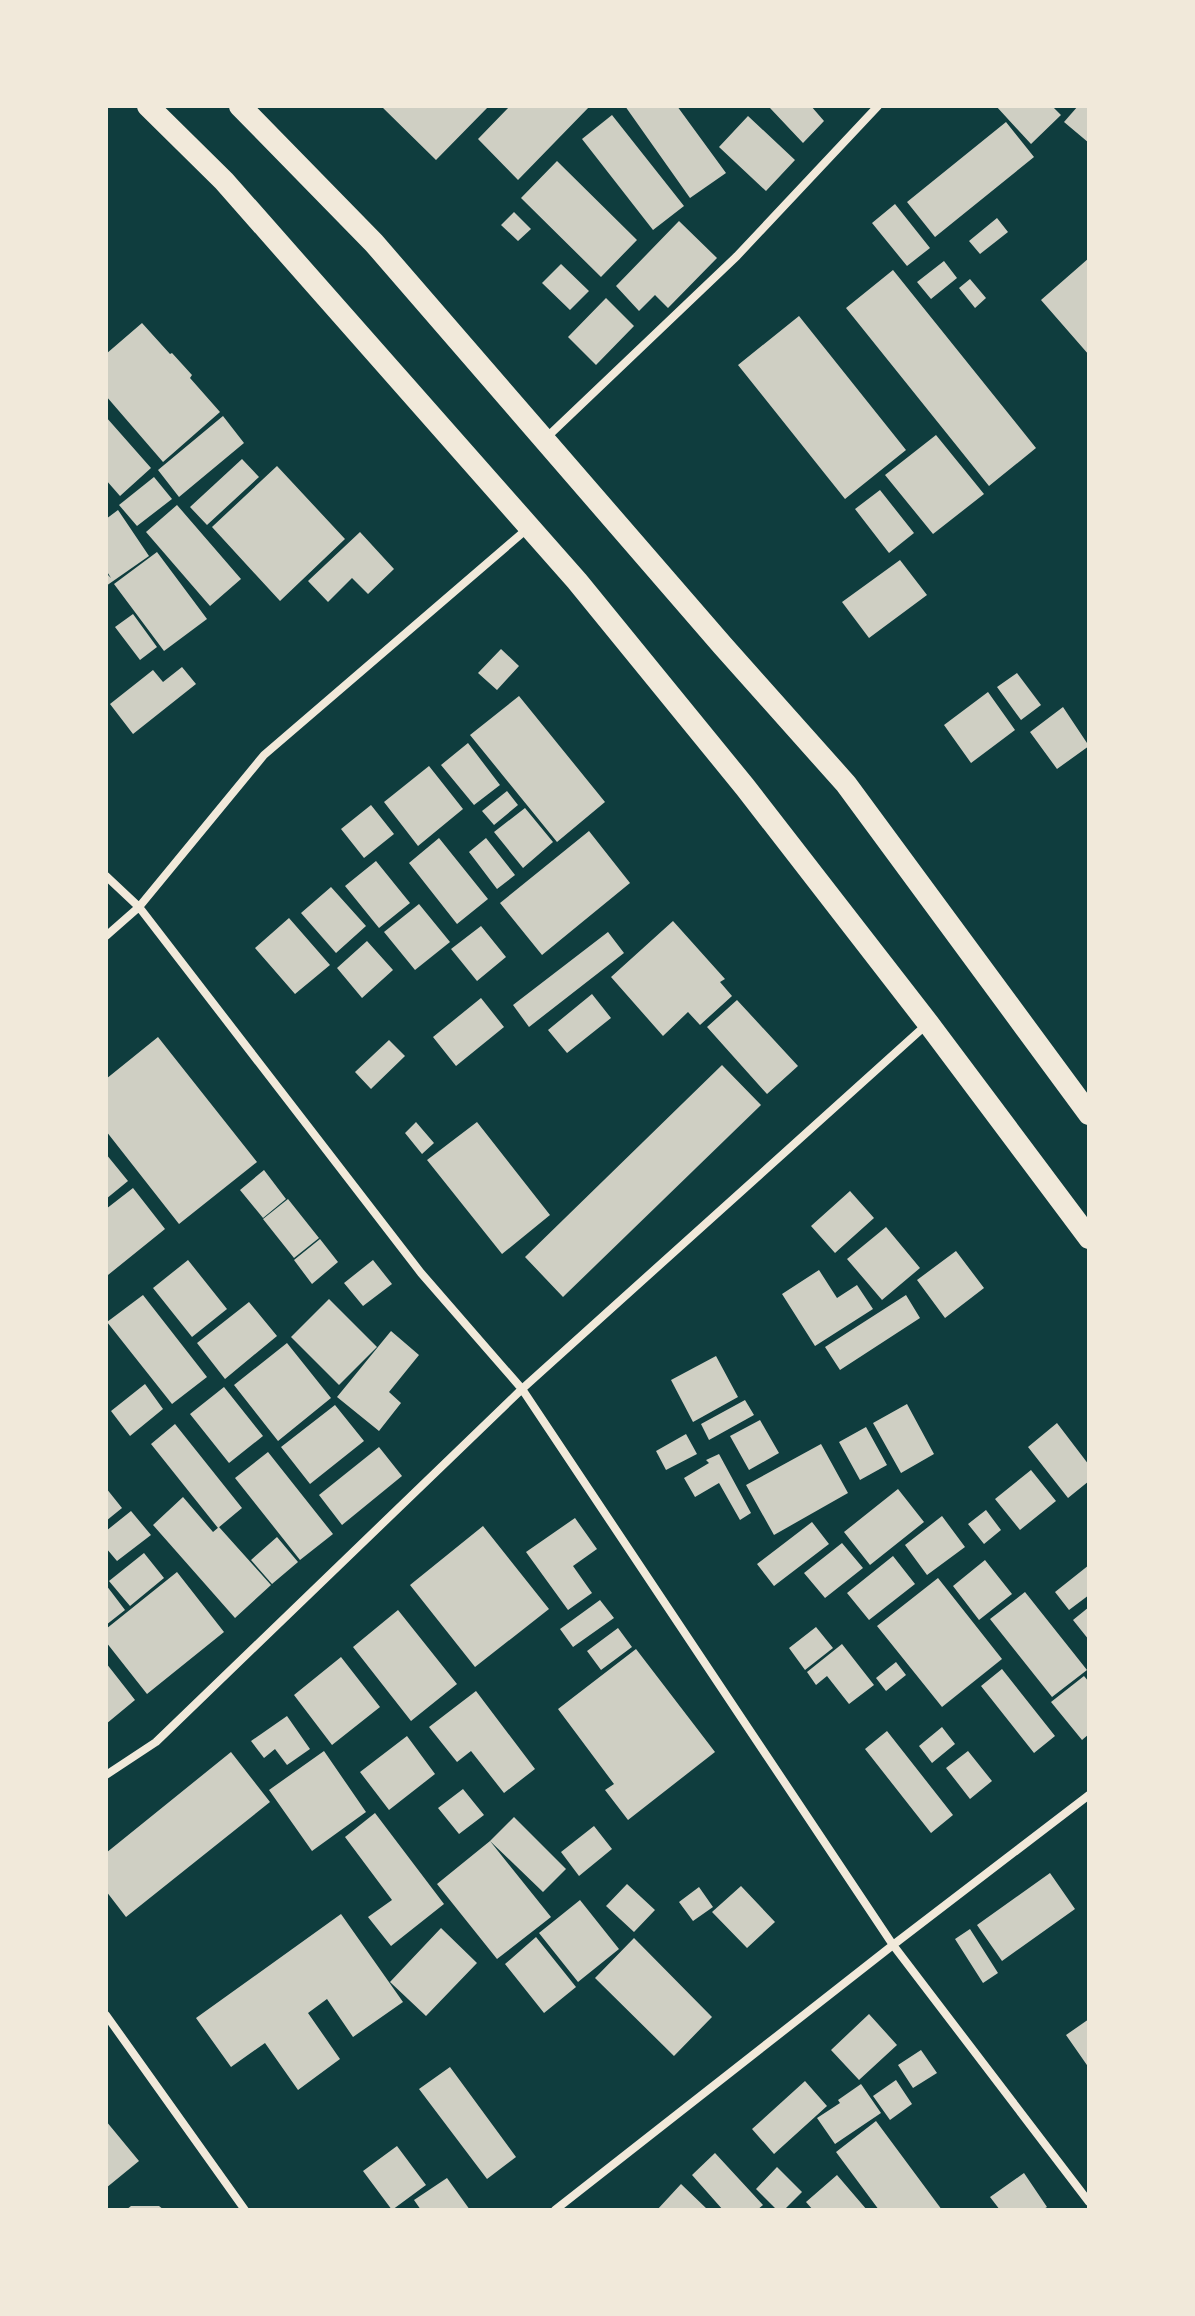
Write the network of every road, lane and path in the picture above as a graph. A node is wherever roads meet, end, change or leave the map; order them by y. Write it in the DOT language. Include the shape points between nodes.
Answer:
graph roads {
  1 [pos="148,106"];
  2 [pos="240,106"];
  3 [pos="878,106"];
  4 [pos="545,439"];
  5 [pos="529,527"];
  6 [pos="106,876"];
  7 [pos="139,907"];
  8 [pos="106,936"];
  9 [pos="928,1023"];
  10 [pos="1089,1114"];
  11 [pos="1089,1238"];
  12 [pos="522,1389"];
  13 [pos="106,1775"];
  14 [pos="1089,1795"];
  15 [pos="893,1945"];
  16 [pos="106,2015"];
  17 [pos="1089,2202"];
  18 [pos="245,2210"];
  19 [pos="555,2210"];
  1 -- 5 [label="highway" via="234,192"];
  2 -- 4 [label="highway" via="374,243"];
  3 -- 4 [label="street" via="737,256"];
  4 -- 10 [label="highway" via="846,784"];
  5 -- 7 [label="street" via="264,755"];
  5 -- 9 [label="highway" via="745,787"];
  6 -- 7 [label="street"];
  7 -- 8 [label="street"];
  7 -- 12 [label="street" via="421,1273"];
  9 -- 11 [label="highway"];
  9 -- 12 [label="street"];
  12 -- 13 [label="street" via="156,1742"];
  12 -- 15 [label="street"];
  14 -- 15 [label="street"];
  15 -- 17 [label="street"];
  15 -- 19 [label="street"];
  16 -- 18 [label="street"];
}
